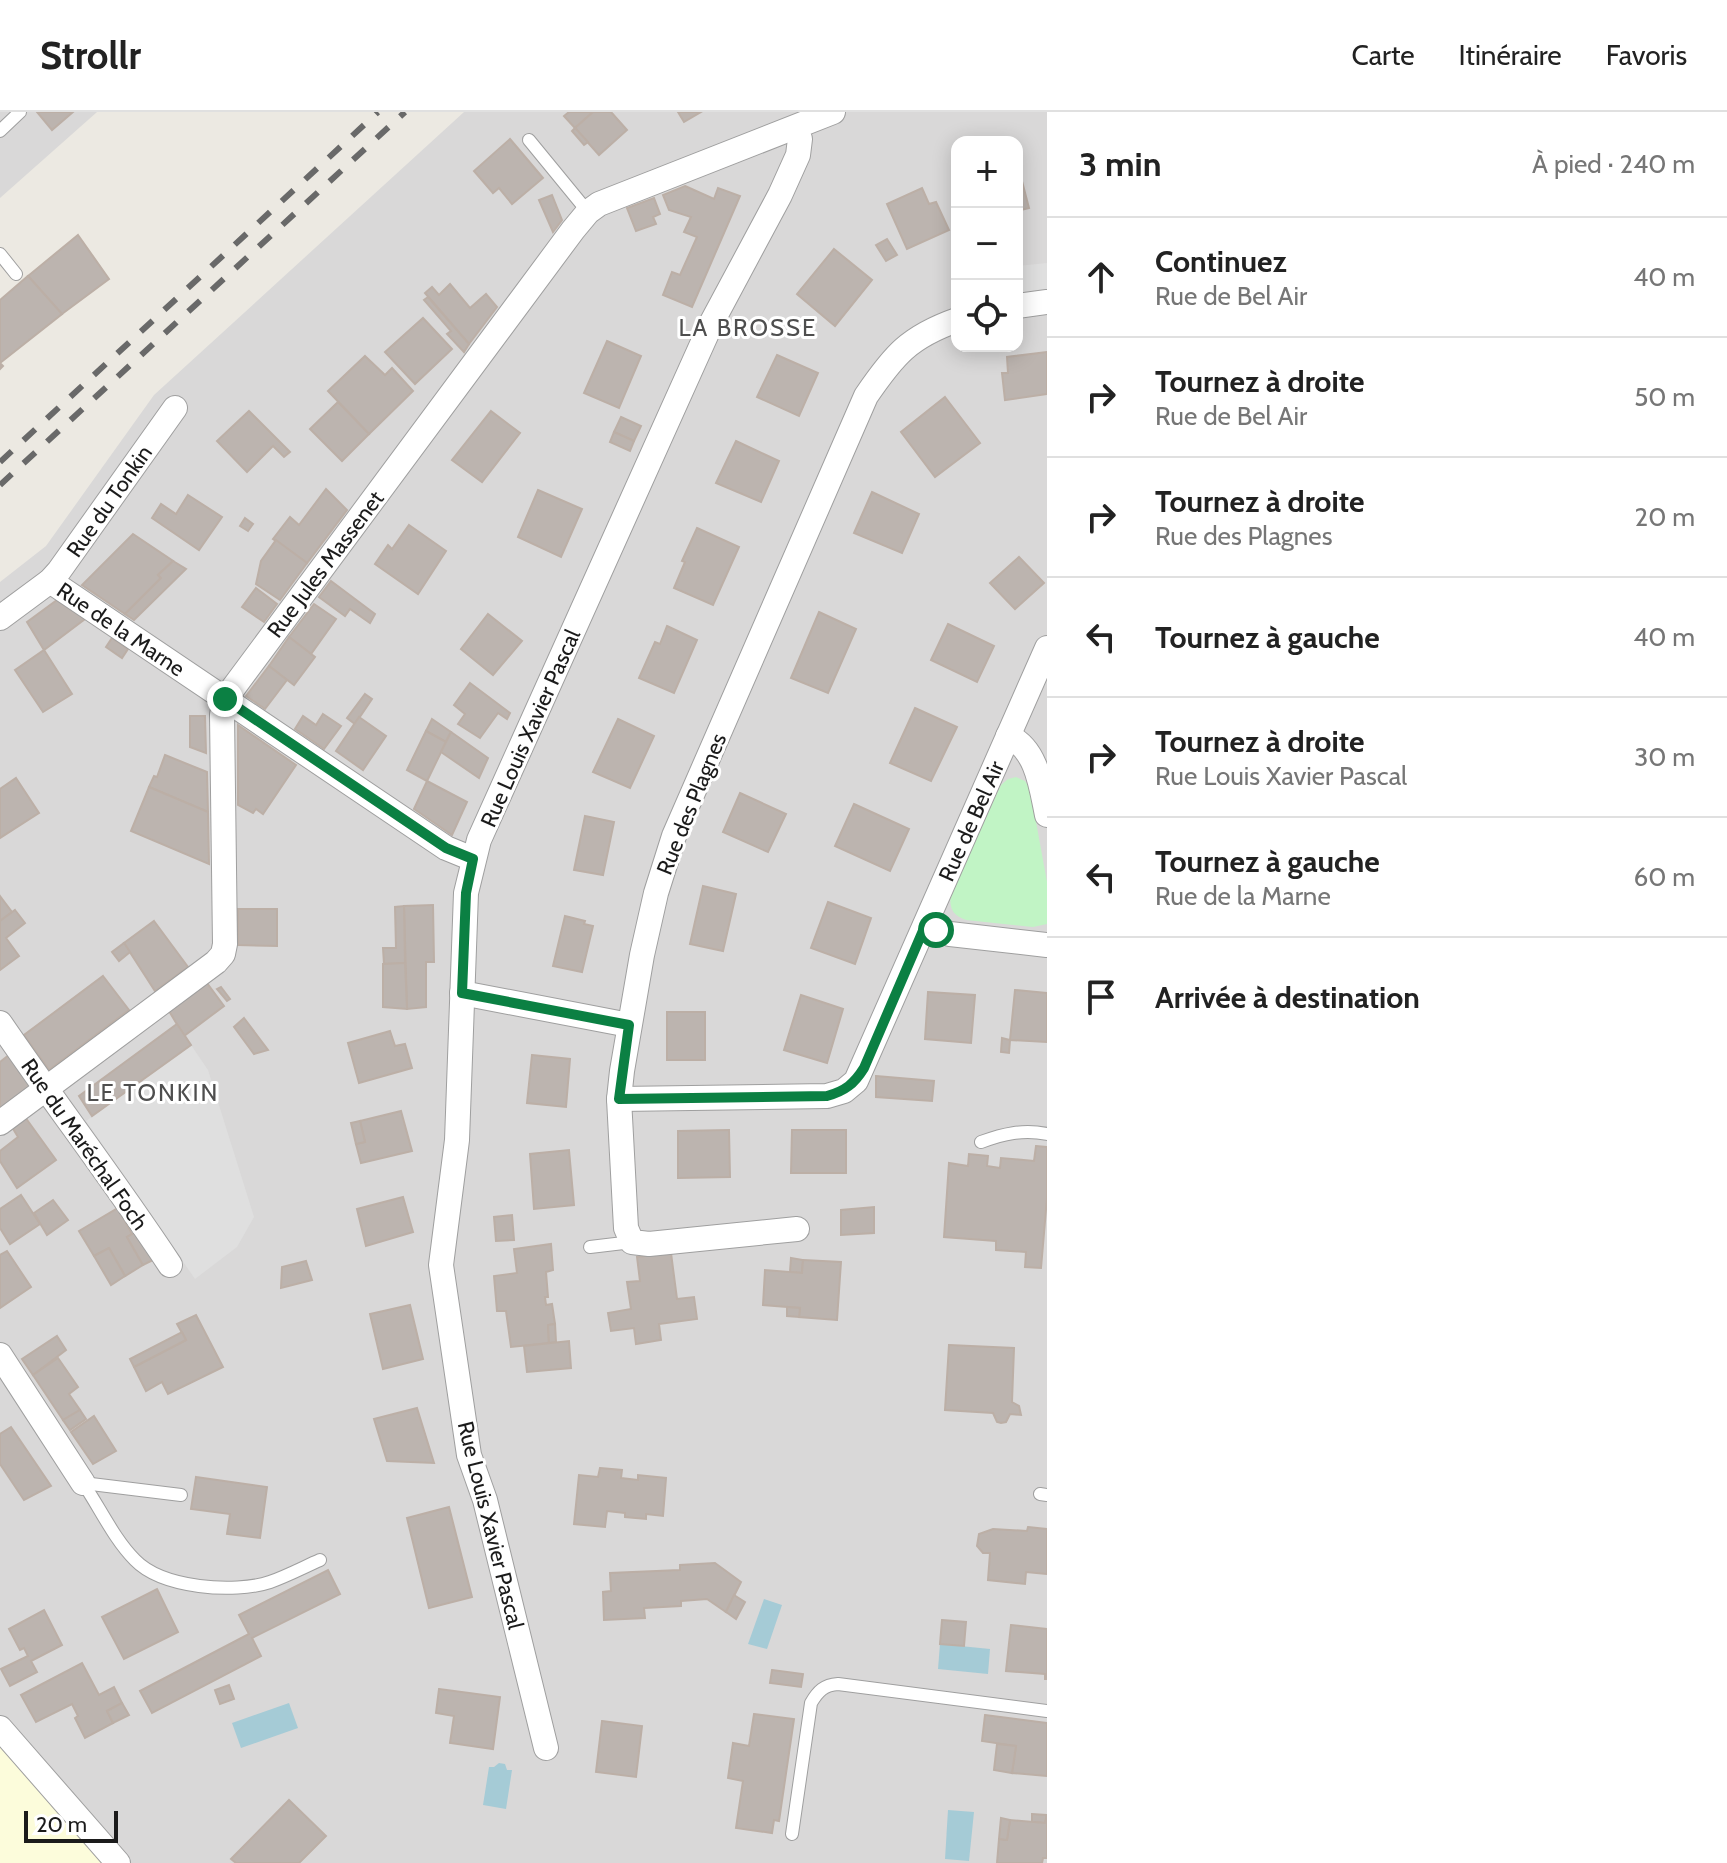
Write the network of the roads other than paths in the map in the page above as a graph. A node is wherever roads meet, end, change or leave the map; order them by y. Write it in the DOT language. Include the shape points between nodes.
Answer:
graph roads {
  1 [pos="20,112"];
  2 [pos="833,112"];
  3 [pos="795,128"];
  4 [pos="0,131"];
  5 [pos="529,140"];
  6 [pos="588,212"];
  7 [pos="0,254"];
  8 [pos="16,274"];
  9 [pos="1047,302"];
  10 [pos="1023,305"];
  11 [pos="951,322"];
  12 [pos="175,408"];
  13 [pos="50,581"];
  14 [pos="0,618"];
  15 [pos="1047,648"];
  16 [pos="225,699"];
  17 [pos="1008,736"];
  18 [pos="1047,815"];
  19 [pos="473,859"];
  20 [pos="925,926"];
  21 [pos="1047,945"];
  22 [pos="462,993"];
  23 [pos="0,1023"];
  24 [pos="629,1025"];
  25 [pos="45,1089"];
  26 [pos="619,1099"];
  27 [pos="0,1123"];
  28 [pos="1047,1134"];
  29 [pos="981,1142"];
  30 [pos="797,1229"];
  31 [pos="632,1242"];
  32 [pos="590,1247"];
  33 [pos="170,1265"];
  34 [pos="0,1355"];
  35 [pos="83,1483"];
  36 [pos="181,1495"];
  37 [pos="320,1560"];
  38 [pos="1047,1711"];
  39 [pos="0,1728"];
  40 [pos="546,1748"];
  41 [pos="792,1834"];
  42 [pos="118,1863"];
  1 -- 4 [label="lane"];
  2 -- 3 [label="street, Rue Jules Massenet"];
  3 -- 6 [label="street, Rue Jules Massenet"];
  3 -- 19 [label="street, Rue Louis Xavier Pascal" via="798,155 712,322"];
  5 -- 6 [label="lane"];
  6 -- 16 [label="street, Rue Jules Massenet"];
  7 -- 8 [label="lane"];
  9 -- 10 [label="street"];
  11 -- 24 [label="street, Rue des Plagnes" via="930,330 894,356 866,396 674,836 656,893"];
  12 -- 13 [label="street, Rue du Tonkin"];
  13 -- 14 [label="street, Rue du Tonkin"];
  13 -- 16 [label="street, Rue de la Marne"];
  15 -- 17 [label="street, Rue de Bel Air"];
  16 -- 19 [label="street, Rue de la Marne" via="446,848"];
  16 -- 25 [label="street" via="223,954"];
  17 -- 18 [label="street" via="1030,753"];
  17 -- 20 [label="street, Rue de Bel Air"];
  19 -- 22 [label="street, Rue Louis Xavier Pascal" via="466,893"];
  20 -- 21 [label="street" via="950,934"];
  20 -- 26 [label="street, Rue de Bel Air" via="864,1068 844,1091 827,1096"];
  22 -- 24 [label="street"];
  22 -- 40 [label="street, Rue Louis Xavier Pascal" via="457,1140 441,1265 469,1455 485,1500"];
  23 -- 25 [label="street, Rue du Maréchal Foch"];
  24 -- 26 [label="street, Rue des Plagnes"];
  25 -- 27 [label="street"];
  25 -- 33 [label="street, Rue du Maréchal Foch"];
  26 -- 31 [label="street, Rue des Plagnes" via="626,1228"];
  28 -- 29 [label="lane" via="1015,1132"];
  30 -- 31 [label="street"];
  31 -- 32 [label="lane"];
  34 -- 35 [label="street"];
  35 -- 36 [label="lane"];
  35 -- 37 [label="lane" via="133,1558 163,1577 243,1587 268,1583"];
  38 -- 41 [label="lane" via="828,1685 811,1703"];
  39 -- 42 [label="street"];
}
